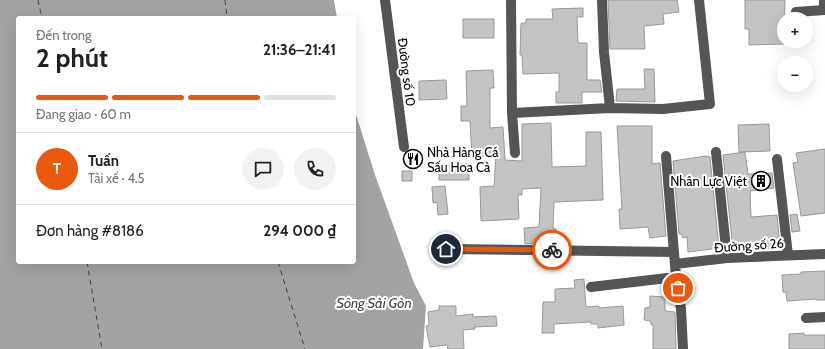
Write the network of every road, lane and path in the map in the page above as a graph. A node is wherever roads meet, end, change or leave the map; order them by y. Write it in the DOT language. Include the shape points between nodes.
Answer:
graph roads {
  1 [pos="385,0"];
  2 [pos="511,0"];
  3 [pos="602,0"];
  4 [pos="699,0"];
  5 [pos="824,0"];
  6 [pos="796,12"];
  7 [pos="610,108"];
  8 [pos="512,113"];
  9 [pos="404,147"];
  10 [pos="716,152"];
  11 [pos="515,153"];
  12 [pos="666,156"];
  13 [pos="777,159"];
  14 [pos="446,249"];
  15 [pos="674,252"];
  16 [pos="825,254"];
  17 [pos="788,255"];
  18 [pos="727,258"];
  19 [pos="675,264"];
  20 [pos="676,277"];
  21 [pos="592,287"];
  22 [pos="825,317"];
  23 [pos="806,318"];
  24 [pos="683,349"];
  1 -- 9 [label="street, Đường số 10"];
  2 -- 8 [label="street"];
  3 -- 7 [label="street"];
  4 -- 7 [label="street" via="710,104"];
  5 -- 6 [label="street" via="824,10"];
  7 -- 8 [label="street"];
  8 -- 11 [label="street"];
  10 -- 18 [label="street"];
  12 -- 15 [label="street"];
  13 -- 17 [label="street"];
  14 -- 15 [label="street"];
  15 -- 19 [label="street"];
  16 -- 17 [label="street, Đường số 26"];
  17 -- 18 [label="street, Đường số 26"];
  18 -- 19 [label="street, Đường số 26"];
  19 -- 20 [label="street"];
  20 -- 21 [label="street"];
  20 -- 24 [label="street"];
  22 -- 23 [label="street"];
}
